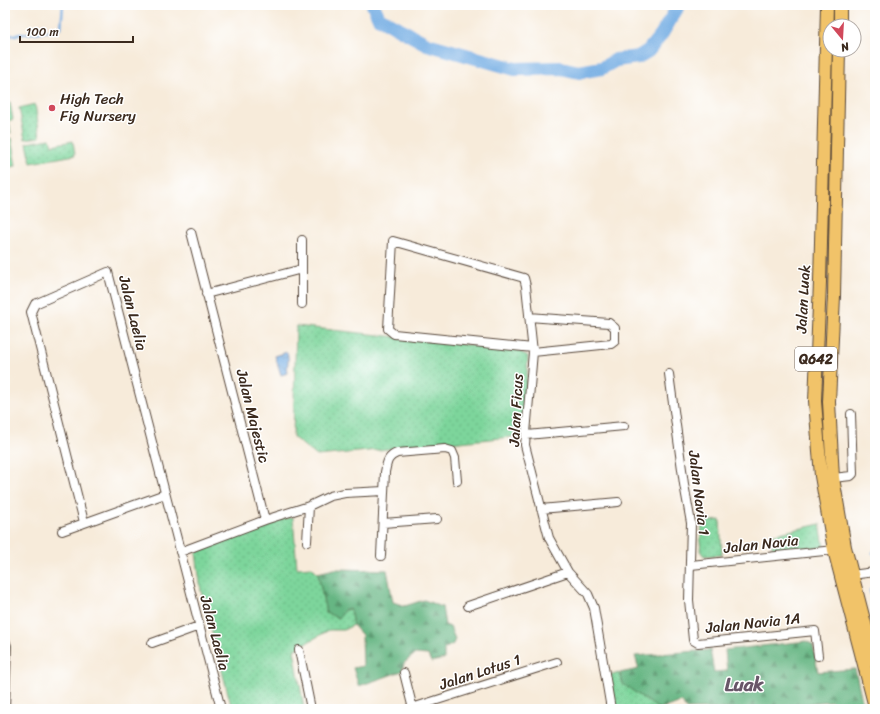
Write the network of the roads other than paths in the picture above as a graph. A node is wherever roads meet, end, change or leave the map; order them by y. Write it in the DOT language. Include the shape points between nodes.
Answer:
graph roads {
  1 [pos="827,5"];
  2 [pos="840,5"];
  3 [pos="840,18"];
  4 [pos="839,58"];
  5 [pos="191,232"];
  6 [pos="836,232"];
  7 [pos="302,240"];
  8 [pos="302,269"];
  9 [pos="820,282"];
  10 [pos="206,294"];
  11 [pos="834,296"];
  12 [pos="302,304"];
  13 [pos="529,317"];
  14 [pos="816,346"];
  15 [pos="533,350"];
  16 [pos="669,374"];
  17 [pos="851,414"];
  18 [pos="624,426"];
  19 [pos="527,435"];
  20 [pos="833,478"];
  21 [pos="457,481"];
  22 [pos="384,491"];
  23 [pos="165,494"];
  24 [pos="618,502"];
  25 [pos="309,506"];
  26 [pos="541,509"];
  27 [pos="437,519"];
  28 [pos="265,520"];
  29 [pos="84,522"];
  30 [pos="383,523"];
  31 [pos="62,531"];
  32 [pos="307,542"];
  33 [pos="834,550"];
  34 [pos="180,552"];
  35 [pos="381,556"];
  36 [pos="691,565"];
  37 [pos="568,572"];
  38 [pos="875,572"];
  39 [pos="852,575"];
  40 [pos="468,606"];
  41 [pos="199,626"];
  42 [pos="5,640"];
  43 [pos="693,640"];
  44 [pos="152,643"];
  45 [pos="299,650"];
  46 [pos="818,656"];
  47 [pos="557,662"];
  48 [pos="875,662"];
  49 [pos="404,673"];
  50 [pos="875,707"];
  51 [pos="5,709"];
  52 [pos="221,709"];
  53 [pos="311,709"];
  54 [pos="412,709"];
  55 [pos="611,709"];
  1 -- 9 [label="main road, Jalan Luak / Q642"];
  2 -- 3 [label="main road"];
  4 -- 6 [label="main road, Jalan Luak / Q642"];
  5 -- 10 [label="street, Jalan Majestic"];
  6 -- 9 [label="main road" via="828,279"];
  6 -- 11 [label="main road, Jalan Luak / Q642"];
  7 -- 8 [label="street"];
  8 -- 10 [label="street"];
  8 -- 12 [label="street"];
  9 -- 14 [label="main road, Jalan Luak / Q642"];
  10 -- 28 [label="street, Jalan Majestic"];
  11 -- 14 [label="main road" via="826,297 822,302"];
  11 -- 20 [label="main road, Jalan Luak / Q642" via="829,402"];
  13 -- 15 [label="street, Jalan Ficus"];
  13 -- 15 [label="street" via="609,323 615,328 615,341 611,344"];
  13 -- 15 [label="street, Jalan Ficus" via="524,278 393,241 388,329 390,332"];
  14 -- 33 [label="main road, Jalan Luak / Q642" via="815,401 821,476"];
  15 -- 19 [label="street, Jalan Ficus"];
  16 -- 36 [label="street, Jalan Navia 1" via="691,523"];
  17 -- 20 [label="street" via="853,474"];
  18 -- 19 [label="street"];
  19 -- 26 [label="street, Jalan Ficus" via="526,445"];
  20 -- 39 [label="main road, Jalan Luak / Q642"];
  21 -- 22 [label="street" via="452,451 445,449 397,453 387,460"];
  22 -- 25 [label="street" via="330,496"];
  22 -- 30 [label="street"];
  23 -- 29 [label="street"];
  23 -- 29 [label="street, Jalan Laelia" via="108,272 35,304 31,312"];
  23 -- 34 [label="street, Jalan Laelia"];
  24 -- 26 [label="street"];
  25 -- 28 [label="street"];
  25 -- 32 [label="street"];
  26 -- 37 [label="street, Jalan Ficus" via="549,538"];
  27 -- 30 [label="street"];
  28 -- 34 [label="street"];
  29 -- 31 [label="street"];
  30 -- 35 [label="street"];
  33 -- 36 [label="street, Jalan Navia"];
  33 -- 50 [label="main road, Jalan Luak / Q642"];
  34 -- 41 [label="street, Jalan Laelia"];
  36 -- 43 [label="street, Jalan Navia 1" via="689,600"];
  37 -- 40 [label="street"];
  37 -- 55 [label="street, Jalan Ficus" via="588,594 594,608"];
  38 -- 39 [label="street"];
  39 -- 48 [label="main road, Jalan Luak / Q642"];
  41 -- 44 [label="street"];
  41 -- 52 [label="street, Jalan Laelia"];
  42 -- 51 [label="street"];
  43 -- 46 [label="street, Jalan Navia 1A" via="698,643 815,631"];
  45 -- 53 [label="street"];
  47 -- 54 [label="street, Jalan Lotus 1"];
  49 -- 54 [label="street"];
}
